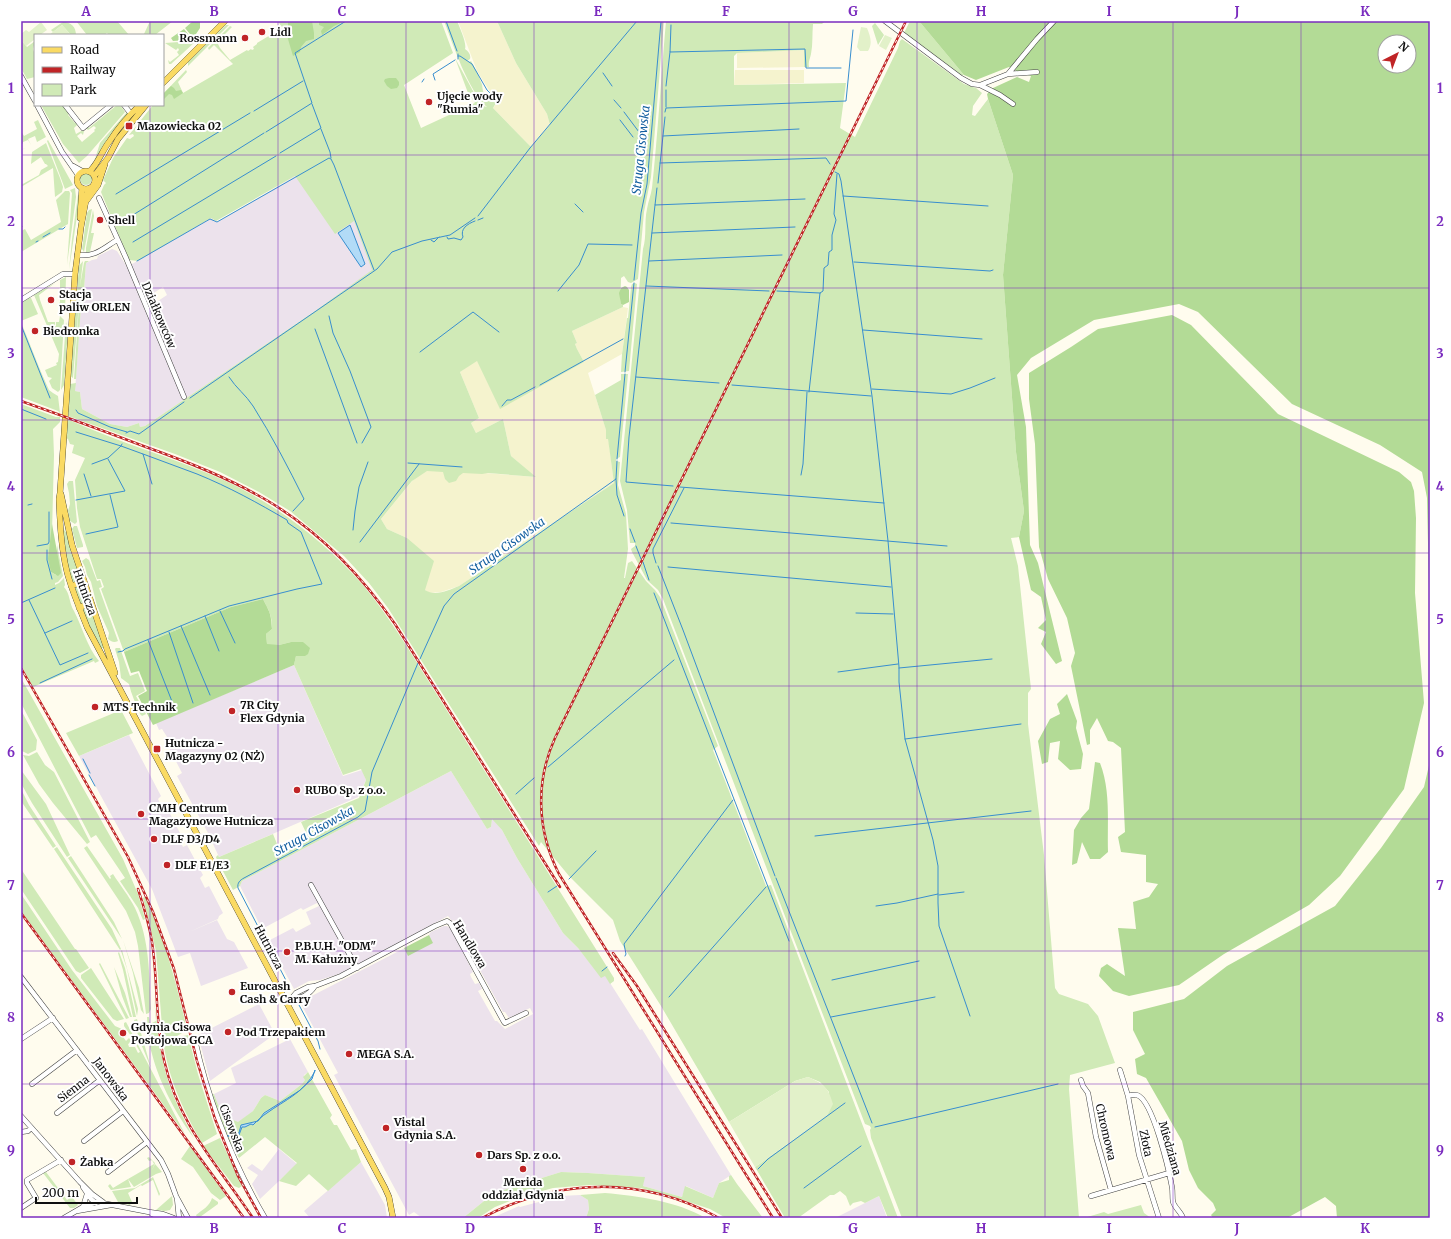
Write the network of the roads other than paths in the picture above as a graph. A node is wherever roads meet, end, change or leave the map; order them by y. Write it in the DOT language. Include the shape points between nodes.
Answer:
graph roads {
  1 [pos="225,21"];
  2 [pos="884,21"];
  3 [pos="1054,21"];
  4 [pos="891,23"];
  5 [pos="1037,72"];
  6 [pos="1008,74"];
  7 [pos="21,76"];
  8 [pos="164,82"];
  9 [pos="980,85"];
  10 [pos="34,99"];
  11 [pos="1013,104"];
  12 [pos="38,106"];
  13 [pos="66,106"];
  14 [pos="110,106"];
  15 [pos="125,106"];
  16 [pos="139,106"];
  17 [pos="145,106"];
  18 [pos="133,116"];
  19 [pos="108,158"];
  20 [pos="80,173"];
  21 [pos="92,173"];
  22 [pos="85,188"];
  23 [pos="99,198"];
  24 [pos="86,201"];
  25 [pos="81,227"];
  26 [pos="117,240"];
  27 [pos="77,256"];
  28 [pos="75,274"];
  29 [pos="21,300"];
  30 [pos="184,397"];
  31 [pos="60,493"];
  32 [pos="68,527"];
  33 [pos="60,528"];
  34 [pos="71,586"];
  35 [pos="86,587"];
  36 [pos="90,599"];
  37 [pos="79,608"];
  38 [pos="107,649"];
  39 [pos="100,652"];
  40 [pos="120,689"];
  41 [pos="311,885"];
  42 [pos="357,968"];
  43 [pos="21,978"];
  44 [pos="289,1001"];
  45 [pos="526,1013"];
  46 [pos="53,1018"];
  47 [pos="21,1039"];
  48 [pos="195,1040"];
  49 [pos="77,1050"];
  50 [pos="1120,1070"];
  51 [pos="100,1080"];
  52 [pos="1081,1080"];
  53 [pos="32,1084"];
  54 [pos="1128,1096"];
  55 [pos="124,1111"];
  56 [pos="57,1113"];
  57 [pos="21,1116"];
  58 [pos="32,1128"];
  59 [pos="21,1132"];
  60 [pos="84,1141"];
  61 [pos="147,1142"];
  62 [pos="61,1160"];
  63 [pos="108,1172"];
  64 [pos="1169,1173"];
  65 [pos="1146,1179"];
  66 [pos="80,1182"];
  67 [pos="1111,1190"];
  68 [pos="87,1194"];
  69 [pos="176,1196"];
  70 [pos="1091,1196"];
  71 [pos="95,1199"];
  72 [pos="103,1204"];
  73 [pos="82,1207"];
  74 [pos="177,1207"];
  75 [pos="21,1208"];
  76 [pos="90,1209"];
  77 [pos="76,1212"];
  78 [pos="166,1217"];
  79 [pos="64,1218"];
  80 [pos="174,1218"];
  81 [pos="179,1218"];
  82 [pos="188,1218"];
  83 [pos="265,1218"];
  84 [pos="393,1218"];
  85 [pos="1159,1218"];
  86 [pos="1183,1218"];
  1 -- 8 [label="main road"];
  2 -- 4 [label="street"];
  3 -- 6 [label="street"];
  4 -- 9 [label="street" via="961,78"];
  5 -- 6 [label="street"];
  6 -- 9 [label="street"];
  7 -- 10 [label="street"];
  9 -- 11 [label="street"];
  12 -- 20 [label="street" via="62,152"];
  13 -- 14 [label="street" via="83,128"];
  15 -- 18 [label="street"];
  16 -- 18 [label="main road"];
  17 -- 18 [label="main road"];
  18 -- 19 [label="main road"];
  18 -- 21 [label="main road" via="115,133"];
  19 -- 21 [label="main road"];
  19 -- 24 [label="main road" via="98,185"];
  20 -- 21 [label="main road"];
  20 -- 22 [label="main road" via="77,182"];
  21 -- 22 [label="main road" via="95,183 92,187"];
  22 -- 24 [label="main road"];
  22 -- 25 [label="main road"];
  23 -- 26 [label="street, Działkowców"];
  24 -- 25 [label="main road"];
  25 -- 27 [label="main road, Hutnicza"];
  26 -- 27 [label="street" via="95,254"];
  26 -- 30 [label="street, Działkowców"];
  27 -- 28 [label="main road, Hutnicza"];
  28 -- 29 [label="street" via="63,274"];
  28 -- 31 [label="main road, Hutnicza"];
  31 -- 32 [label="main road, Hutnicza"];
  31 -- 33 [label="main road, Hutnicza"];
  32 -- 33 [label="main road"];
  32 -- 35 [label="main road, Hutnicza"];
  33 -- 34 [label="main road, Hutnicza"];
  34 -- 35 [label="main road" via="77,584"];
  34 -- 37 [label="main road, Hutnicza"];
  35 -- 36 [label="main road, Hutnicza"];
  36 -- 37 [label="main road"];
  36 -- 38 [label="main road, Hutnicza"];
  37 -- 39 [label="main road, Hutnicza"];
  38 -- 39 [label="main road"];
  38 -- 40 [label="main road, Hutnicza"];
  39 -- 40 [label="main road, Hutnicza"];
  40 -- 44 [label="main road, Hutnicza"];
  41 -- 42 [label="street"];
  42 -- 44 [label="street, Handlowa" via="337,978 308,987 296,993"];
  42 -- 45 [label="street, Handlowa" via="447,921 504,1022"];
  43 -- 46 [label="street, Janowska"];
  44 -- 84 [label="main road, Hutnicza" via="385,1188"];
  46 -- 47 [label="street"];
  46 -- 49 [label="street, Janowska"];
  48 -- 83 [label="street, Cisowska" via="209,1094 224,1136"];
  49 -- 51 [label="street, Janowska"];
  49 -- 53 [label="street"];
  50 -- 54 [label="street, Złota"];
  51 -- 55 [label="street, Janowska"];
  51 -- 56 [label="street, Sienna"];
  52 -- 67 [label="street, Chromowa" via="1088,1093 1096,1138"];
  54 -- 64 [label="street, Miedziana" via="1137,1095 1144,1102 1160,1138"];
  54 -- 65 [label="street, Złota"];
  55 -- 60 [label="street"];
  55 -- 61 [label="street, Janowska"];
  57 -- 58 [label="street"];
  58 -- 59 [label="street"];
  58 -- 62 [label="street"];
  61 -- 63 [label="street"];
  61 -- 69 [label="street, Janowska" via="166,1169"];
  62 -- 66 [label="street"];
  62 -- 75 [label="street" via="27,1180 36,1198"];
  64 -- 65 [label="street"];
  64 -- 86 [label="street, Miedziana" via="1173,1201"];
  65 -- 67 [label="street"];
  65 -- 85 [label="street, Złota"];
  66 -- 68 [label="street"];
  66 -- 71 [label="street"];
  67 -- 70 [label="street"];
  68 -- 71 [label="street"];
  68 -- 73 [label="street"];
  69 -- 74 [label="street, Janowska"];
  69 -- 82 [label="street, Janowska"];
  71 -- 72 [label="street"];
  71 -- 73 [label="street"];
  71 -- 76 [label="street"];
  72 -- 76 [label="street"];
  72 -- 78 [label="street"];
  73 -- 77 [label="street"];
  74 -- 78 [label="street"];
  74 -- 81 [label="street, Janowska"];
  76 -- 77 [label="street"];
  77 -- 79 [label="street"];
  78 -- 80 [label="street"];
}
